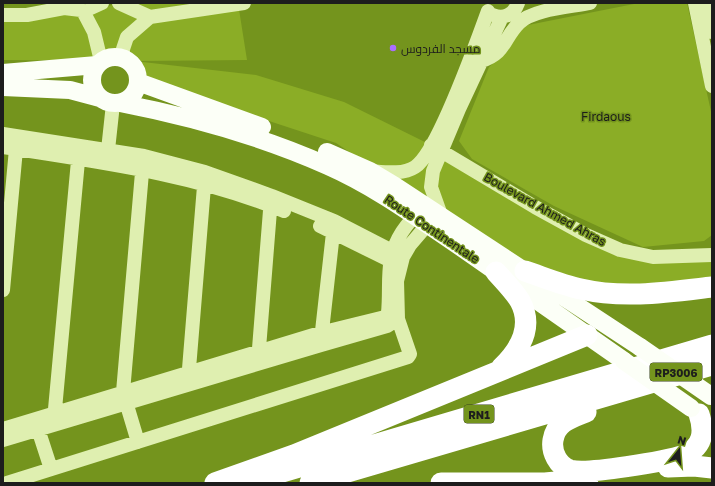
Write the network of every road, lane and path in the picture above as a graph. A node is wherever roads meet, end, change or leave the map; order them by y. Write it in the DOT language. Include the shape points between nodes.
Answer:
graph roads {
  1 [pos="118,3"];
  2 [pos="244,3"];
  3 [pos="529,3"];
  4 [pos="590,3"];
  5 [pos="695,3"];
  6 [pos="707,3"];
  7 [pos="516,6"];
  8 [pos="486,7"];
  9 [pos="89,8"];
  10 [pos="30,9"];
  11 [pos="3,15"];
  12 [pos="150,17"];
  13 [pos="502,17"];
  14 [pos="712,32"];
  15 [pos="108,60"];
  16 [pos="481,61"];
  17 [pos="3,73"];
  18 [pos="138,82"];
  19 [pos="712,86"];
  20 [pos="3,87"];
  21 [pos="111,102"];
  22 [pos="3,134"];
  23 [pos="9,148"];
  24 [pos="437,149"];
  25 [pos="79,153"];
  26 [pos="108,157"];
  27 [pos="143,163"];
  28 [pos="370,171"];
  29 [pos="205,178"];
  30 [pos="271,201"];
  31 [pos="428,218"];
  32 [pos="334,226"];
  33 [pos="712,255"];
  34 [pos="397,258"];
  35 [pos="525,271"];
  36 [pos="496,272"];
  37 [pos="712,287"];
  38 [pos="3,290"];
  39 [pos="393,316"];
  40 [pos="587,335"];
  41 [pos="321,339"];
  42 [pos="712,345"];
  43 [pos="257,358"];
  44 [pos="712,365"];
  45 [pos="497,371"];
  46 [pos="188,379"];
  47 [pos="606,396"];
  48 [pos="712,397"];
  49 [pos="124,398"];
  50 [pos="701,415"];
  51 [pos="54,418"];
  52 [pos="3,429"];
  53 [pos="38,429"];
  54 [pos="3,440"];
  55 [pos="138,442"];
  56 [pos="712,468"];
  57 [pos="51,469"];
  58 [pos="7,483"];
  59 [pos="215,483"];
  60 [pos="245,483"];
  61 [pos="310,483"];
  62 [pos="441,483"];
  1 -- 12 [label="street"];
  2 -- 12 [label="street"];
  3 -- 7 [label="street"];
  4 -- 16 [label="street" via="533,15 520,22 496,55"];
  5 -- 19 [label="street"];
  6 -- 14 [label="street"];
  7 -- 13 [label="street" via="512,13"];
  8 -- 13 [label="street" via="492,14"];
  8 -- 24 [label="street" via="470,61 437,136"];
  9 -- 10 [label="street"];
  9 -- 15 [label="street"];
  10 -- 11 [label="street"];
  12 -- 15 [label="street" via="127,37 123,49"];
  13 -- 16 [label="street"];
  15 -- 17 [label="main road"];
  15 -- 18 [label="main road" via="136,70"];
  15 -- 21 [label="main road" via="91,78 92,85"];
  16 -- 24 [label="street"];
  18 -- 21 [label="main road" via="133,95"];
  18 -- 28 [label="main road, Route Continentale" via="272,130"];
  20 -- 21 [label="main road, Route Continentale" via="70,90"];
  21 -- 26 [label="street"];
  21 -- 31 [label="main road, Route Continentale" via="172,113 246,133 302,154"];
  22 -- 25 [label="street"];
  23 -- 25 [label="street"];
  23 -- 38 [label="street"];
  24 -- 28 [label="street" via="414,168 398,172"];
  24 -- 31 [label="street" via="431,182 433,196"];
  24 -- 33 [label="street, Boulevard Ahmed Ahras" via="542,211 620,250 653,256"];
  25 -- 26 [label="street"];
  25 -- 51 [label="street"];
  26 -- 27 [label="street"];
  27 -- 29 [label="street"];
  27 -- 49 [label="street"];
  28 -- 31 [label="main road, Route Continentale"];
  29 -- 30 [label="street"];
  29 -- 46 [label="street"];
  30 -- 32 [label="street"];
  30 -- 43 [label="street"];
  31 -- 34 [label="street" via="406,226"];
  31 -- 35 [label="main road, Route Continentale"];
  31 -- 36 [label="main road, Route Continentale"];
  32 -- 34 [label="street"];
  32 -- 41 [label="street"];
  34 -- 39 [label="street" via="388,273"];
  35 -- 37 [label="highway" via="581,289 622,294 666,293"];
  35 -- 48 [label="main road, Route Continentale / RP3006, bridge"];
  36 -- 40 [label="main road, Route Continentale"];
  36 -- 45 [label="highway" via="520,301 525,323 520,346 514,356"];
  39 -- 41 [label="street"];
  39 -- 55 [label="street" via="410,354 408,357"];
  40 -- 45 [label="highway"];
  40 -- 50 [label="main road, Route Continentale / RP3006, bridge"];
  41 -- 43 [label="street"];
  42 -- 60 [label="highway, RN1"];
  43 -- 46 [label="street"];
  44 -- 47 [label="highway, RN1"];
  45 -- 59 [label="highway" via="294,455"];
  46 -- 49 [label="street"];
  47 -- 50 [label="highway" via="594,408 566,420 558,427 553,438 553,449 563,467 574,471 588,471 685,455 695,449 701,441"];
  47 -- 61 [label="highway, RN1"];
  49 -- 51 [label="street"];
  49 -- 55 [label="street"];
  51 -- 52 [label="street"];
  51 -- 53 [label="street"];
  53 -- 54 [label="street"];
  53 -- 57 [label="street"];
  55 -- 57 [label="street"];
  56 -- 62 [label="highway" via="671,467 621,475 545,482"];
  57 -- 58 [label="street"];
}
